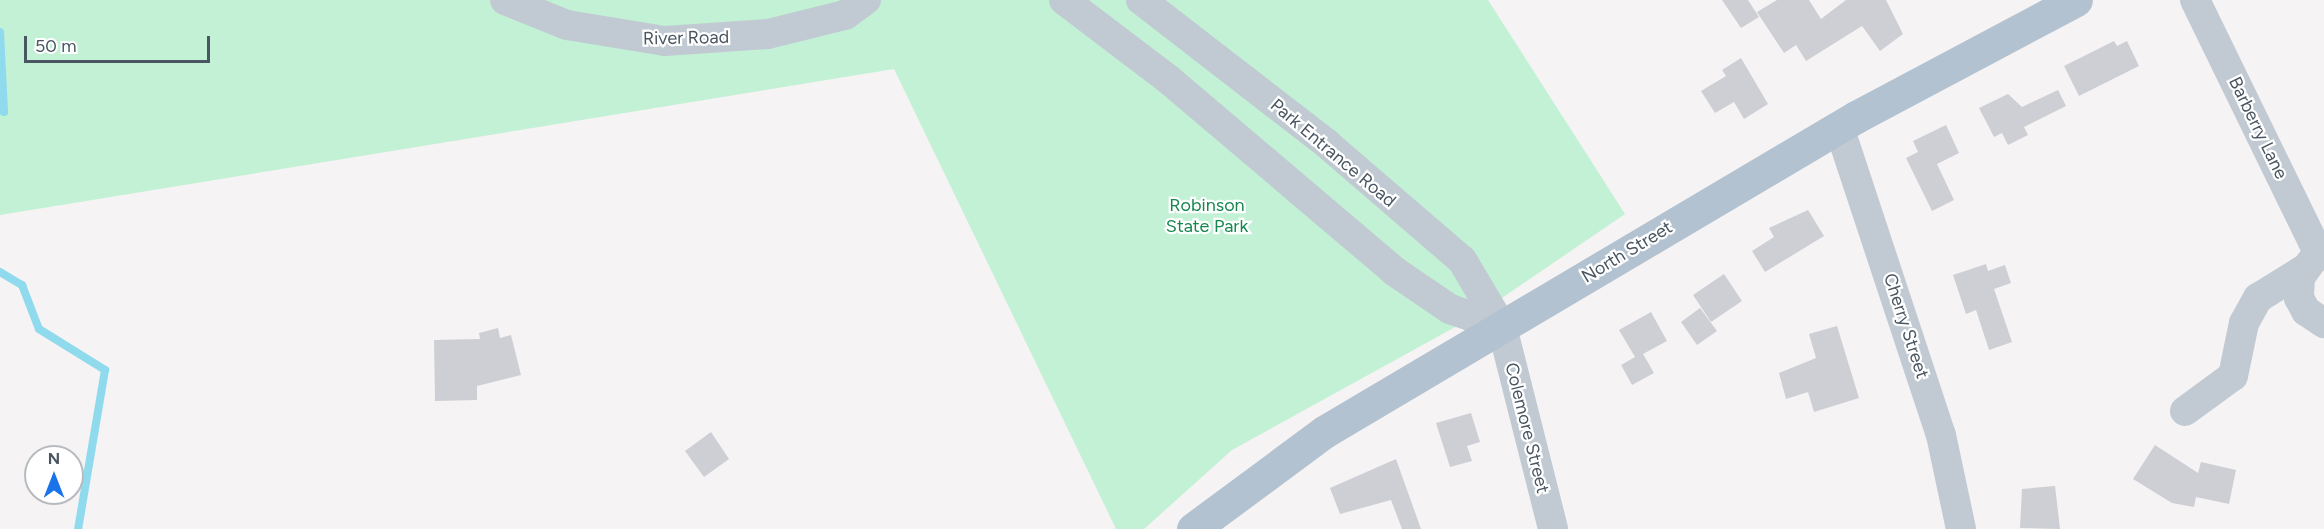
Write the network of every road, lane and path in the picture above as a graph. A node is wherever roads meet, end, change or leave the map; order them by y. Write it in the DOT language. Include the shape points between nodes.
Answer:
graph roads {
  1 [pos="505,0"];
  2 [pos="866,0"];
  3 [pos="1064,0"];
  4 [pos="1141,0"];
  5 [pos="2076,0"];
  6 [pos="2195,0"];
  7 [pos="1839,127"];
  8 [pos="2316,261"];
  9 [pos="2324,322"];
  10 [pos="1502,327"];
  11 [pos="2185,411"];
  12 [pos="1193,529"];
  13 [pos="1553,529"];
  14 [pos="1961,529"];
  1 -- 2 [label="street, River Road" via="567,25 619,37 707,41 768,34 844,15"];
  3 -- 10 [label="street" via="1168,80 1394,271 1450,309"];
  4 -- 10 [label="street, Park Entrance Road" via="1327,144 1462,260"];
  5 -- 7 [label="main road, North Street"];
  6 -- 8 [label="street, Barberry Lane"];
  7 -- 10 [label="main road, North Street"];
  7 -- 14 [label="street, Cherry Street" via="1941,435"];
  8 -- 9 [label="street" via="2298,284 2302,305"];
  8 -- 11 [label="street" via="2258,298 2244,323 2233,376"];
  10 -- 12 [label="main road, North Street" via="1324,432"];
  10 -- 13 [label="street, Colemore Street"];
}
